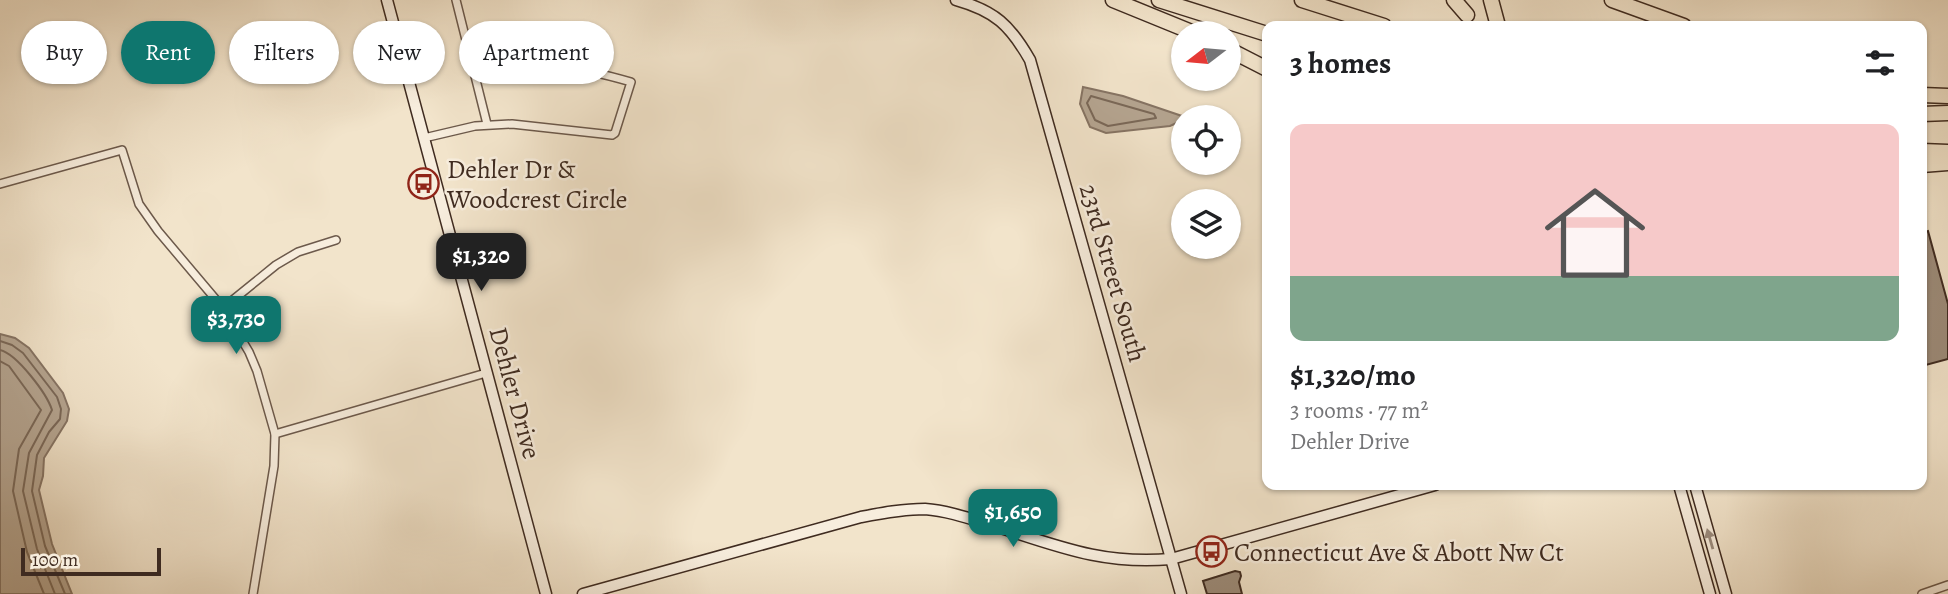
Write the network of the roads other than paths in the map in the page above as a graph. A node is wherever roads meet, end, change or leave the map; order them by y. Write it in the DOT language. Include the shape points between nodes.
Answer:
graph roads {
  1 [pos="387,0"];
  2 [pos="456,0"];
  3 [pos="957,0"];
  4 [pos="1113,0"];
  5 [pos="1158,0"];
  6 [pos="1302,0"];
  7 [pos="1454,0"];
  8 [pos="1463,0"];
  9 [pos="1482,0"];
  10 [pos="1491,0"];
  11 [pos="1612,0"];
  12 [pos="461,21"];
  13 [pos="1368,21"];
  14 [pos="1470,21"];
  15 [pos="1495,21"];
  16 [pos="1497,21"];
  17 [pos="1670,21"];
  18 [pos="1171,24"];
  19 [pos="1262,32"];
  20 [pos="1241,56"];
  21 [pos="1262,66"];
  22 [pos="614,77"];
  23 [pos="478,84"];
  24 [pos="1927,95"];
  25 [pos="1948,96"];
  26 [pos="1948,113"];
  27 [pos="1927,114"];
  28 [pos="487,124"];
  29 [pos="424,138"];
  30 [pos="1927,151"];
  31 [pos="1948,152"];
  32 [pos="1948,163"];
  33 [pos="1927,165"];
  34 [pos="0,184"];
  35 [pos="337,240"];
  36 [pos="223,308"];
  37 [pos="486,373"];
  38 [pos="275,433"];
  39 [pos="1417,490"];
  40 [pos="1680,490"];
  41 [pos="1696,490"];
  42 [pos="1171,559"];
  43 [pos="1948,585"];
  44 [pos="253,594"];
  45 [pos="546,594"];
  46 [pos="583,594"];
  47 [pos="1181,594"];
  48 [pos="1710,594"];
  49 [pos="1727,594"];
  50 [pos="1922,594"];
  1 -- 29 [label="street, Dehler Drive"];
  2 -- 12 [label="street"];
  3 -- 42 [label="street, 23rd Street South" via="996,16 1030,60"];
  4 -- 18 [label="highway"];
  5 -- 19 [label="highway"];
  6 -- 13 [label="highway"];
  7 -- 14 [label="highway"];
  8 -- 14 [label="street"];
  9 -- 15 [label="street"];
  10 -- 16 [label="highway"];
  11 -- 17 [label="highway"];
  20 -- 21 [label="highway"];
  22 -- 28 [label="street" via="631,82 612,135"];
  23 -- 28 [label="street"];
  24 -- 25 [label="highway"];
  26 -- 27 [label="highway"];
  28 -- 29 [label="street"];
  29 -- 37 [label="street, Dehler Drive"];
  30 -- 31 [label="highway"];
  32 -- 33 [label="highway"];
  34 -- 36 [label="street" via="122,150 139,204"];
  35 -- 36 [label="street" via="298,252 276,265"];
  36 -- 38 [label="street" via="250,352"];
  37 -- 38 [label="street"];
  37 -- 45 [label="street, Dehler Drive"];
  38 -- 44 [label="street"];
  39 -- 42 [label="street"];
  40 -- 48 [label="street"];
  49 -- 41 [label="street, one-way"];
  42 -- 46 [label="street" via="1128,562 1087,555 926,509 861,517"];
  42 -- 47 [label="street, 23rd Street South"];
  43 -- 50 [label="street"];
}
